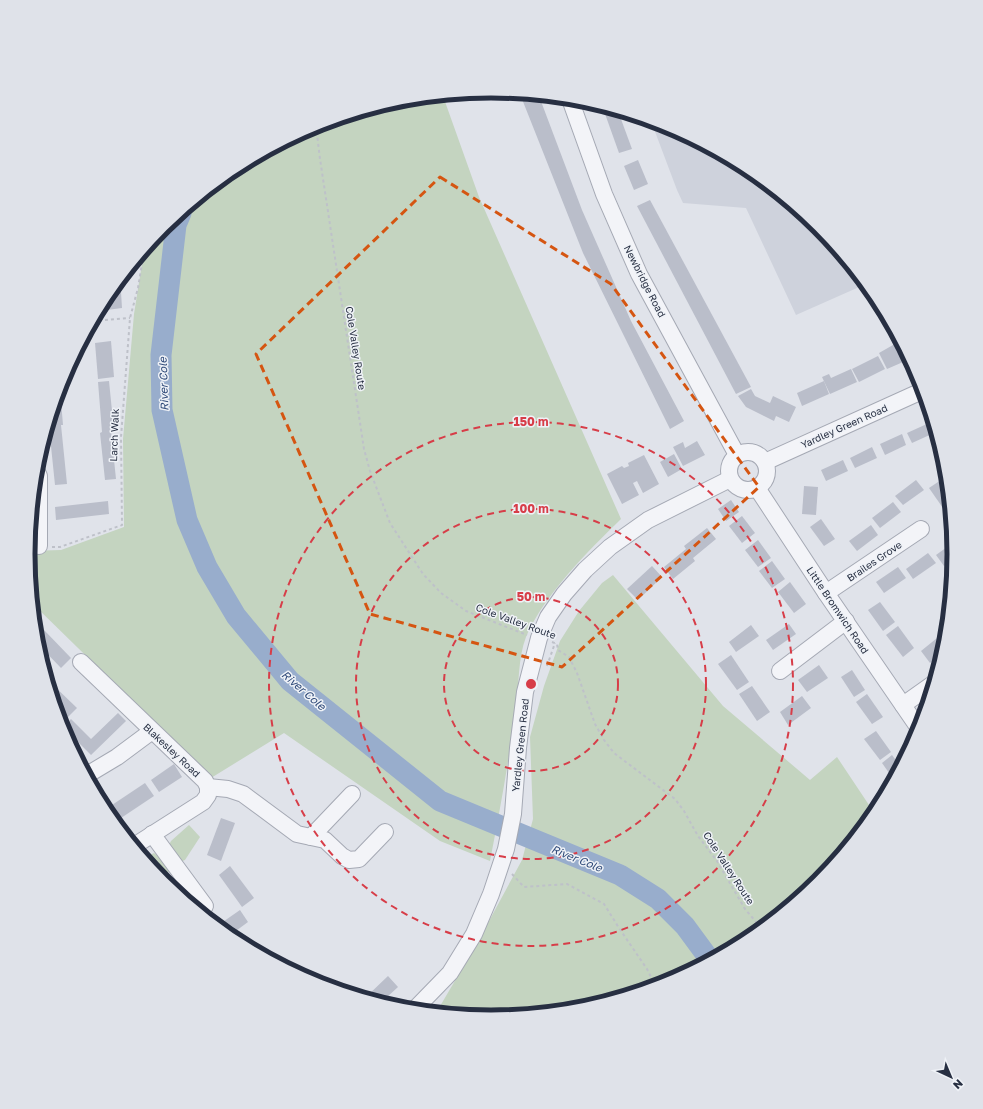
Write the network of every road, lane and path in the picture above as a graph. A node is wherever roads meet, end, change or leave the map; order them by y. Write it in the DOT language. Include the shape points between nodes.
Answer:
graph roads {
  1 [pos="572,106"];
  2 [pos="317,133"];
  3 [pos="142,261"];
  4 [pos="130,318"];
  5 [pos="100,320"];
  6 [pos="918,393"];
  7 [pos="737,455"];
  8 [pos="765,462"];
  9 [pos="730,479"];
  10 [pos="757,488"];
  11 [pos="39,495"];
  12 [pos="921,529"];
  13 [pos="39,546"];
  14 [pos="826,593"];
  15 [pos="846,621"];
  16 [pos="539,638"];
  17 [pos="81,662"];
  18 [pos="780,671"];
  19 [pos="928,688"];
  20 [pos="903,706"];
  21 [pos="915,723"];
  22 [pos="152,731"];
  23 [pos="90,772"];
  24 [pos="208,787"];
  25 [pos="352,794"];
  26 [pos="386,832"];
  27 [pos="152,834"];
  28 [pos="311,837"];
  29 [pos="138,843"];
  30 [pos="509,870"];
  31 [pos="205,906"];
  32 [pos="758,925"];
  33 [pos="653,981"];
  34 [pos="419,1005"];
  1 -- 7 [label="street, Newbridge Road" via="604,194 639,274"];
  2 -- 16 [label="path, Cole Valley Route" via="364,449 390,523 423,574 441,594 466,611"];
  3 -- 4 [label="path, Larch Walk"];
  4 -- 5 [label="path"];
  4 -- 13 [label="path, Larch Walk" via="121,437 122,525 60,547"];
  6 -- 8 [label="street, Yardley Green Road"];
  7 -- 8 [label="street" via="752,452"];
  7 -- 9 [label="street" via="730,464"];
  8 -- 10 [label="street" via="767,474"];
  9 -- 10 [label="street" via="734,485 746,490"];
  9 -- 16 [label="street, Yardley Green Road" via="648,520 610,547 564,594 548,617"];
  10 -- 14 [label="street, Little Bromwich Road"];
  11 -- 13 [label="street"];
  12 -- 14 [label="street, Brailes Grove"];
  14 -- 15 [label="street, Little Bromwich Road"];
  15 -- 18 [label="street"];
  15 -- 20 [label="street, Little Bromwich Road"];
  16 -- 32 [label="path, Cole Valley Route" via="557,644 558,650 568,657 604,740 614,753 680,805"];
  16 -- 34 [label="street, Yardley Green Road" via="525,692 513,814 506,849 474,934 450,973"];
  17 -- 22 [label="street, Blakesley Road"];
  19 -- 20 [label="street"];
  20 -- 21 [label="street, Little Bromwich Road"];
  22 -- 23 [label="street" via="117,757"];
  22 -- 24 [label="street, Blakesley Road" via="205,781"];
  24 -- 27 [label="street, Blakesley Road" via="208,795 202,802"];
  24 -- 28 [label="street" via="243,794 297,834"];
  25 -- 28 [label="street"];
  26 -- 28 [label="street" via="359,859 349,860 325,840"];
  27 -- 29 [label="street, Blakesley Road"];
  27 -- 31 [label="street"];
  30 -- 33 [label="path" via="524,887 567,884 604,904"];
}
